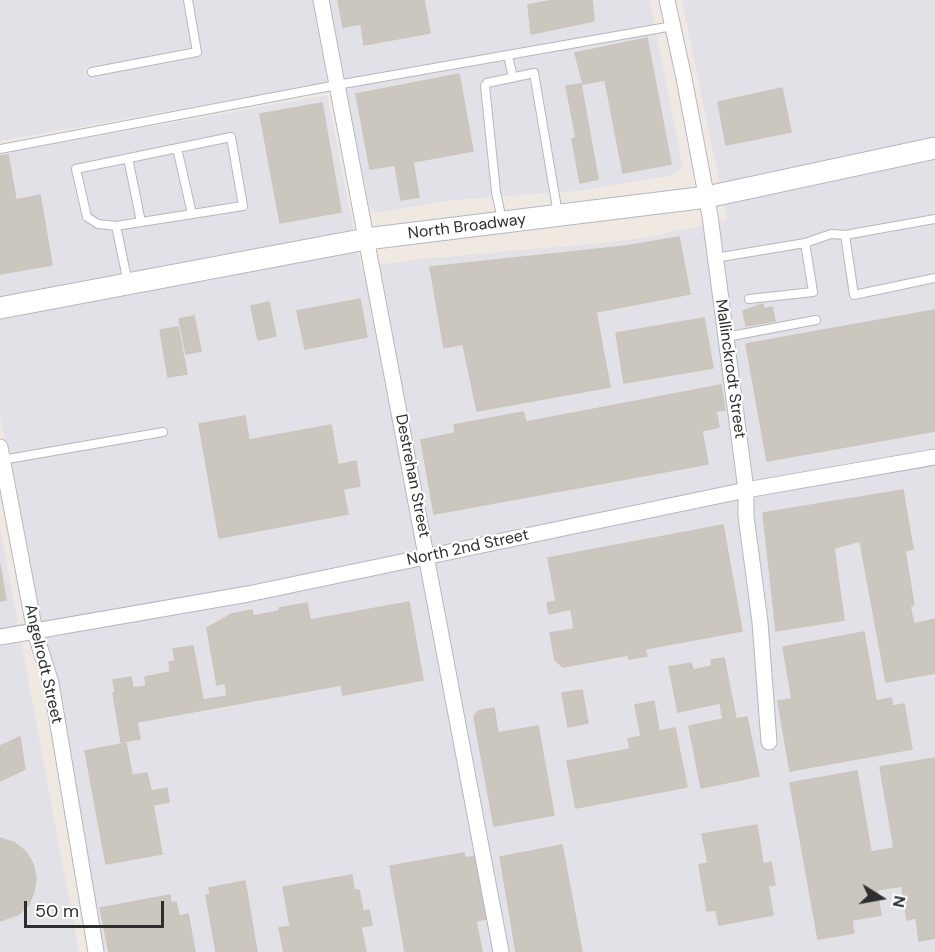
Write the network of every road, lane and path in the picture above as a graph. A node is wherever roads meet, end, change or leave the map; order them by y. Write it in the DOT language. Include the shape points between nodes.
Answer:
graph roads {
  1 [pos="188,0"];
  2 [pos="321,0"];
  3 [pos="667,0"];
  4 [pos="673,26"];
  5 [pos="508,55"];
  6 [pos="92,72"];
  7 [pos="513,78"];
  8 [pos="337,85"];
  9 [pos="177,148"];
  10 [pos="935,148"];
  11 [pos="0,149"];
  12 [pos="128,158"];
  13 [pos="707,197"];
  14 [pos="192,214"];
  15 [pos="558,215"];
  16 [pos="935,221"];
  17 [pos="141,222"];
  18 [pos="503,222"];
  19 [pos="116,226"];
  20 [pos="845,235"];
  21 [pos="366,239"];
  22 [pos="805,243"];
  23 [pos="715,258"];
  24 [pos="935,278"];
  25 [pos="129,284"];
  26 [pos="749,299"];
  27 [pos="0,308"];
  28 [pos="816,320"];
  29 [pos="726,337"];
  30 [pos="163,432"];
  31 [pos="1,453"];
  32 [pos="935,457"];
  33 [pos="746,490"];
  34 [pos="428,556"];
  35 [pos="34,632"];
  36 [pos="0,637"];
  37 [pos="769,742"];
  38 [pos="96,952"];
  39 [pos="501,952"];
  1 -- 6 [label="lane" via="197,52"];
  2 -- 8 [label="street, Destrehan Street"];
  3 -- 4 [label="street, Mallinckrodt Street"];
  4 -- 5 [label="lane"];
  4 -- 13 [label="street, Mallinckrodt Street"];
  5 -- 7 [label="lane"];
  5 -- 8 [label="lane"];
  7 -- 15 [label="lane" via="534,73"];
  7 -- 18 [label="lane" via="485,86 496,192"];
  8 -- 11 [label="lane"];
  8 -- 21 [label="street, Destrehan Street"];
  9 -- 12 [label="lane"];
  9 -- 14 [label="lane"];
  9 -- 14 [label="lane" via="231,137 243,206"];
  10 -- 13 [label="main road, North Broadway"];
  12 -- 17 [label="lane"];
  12 -- 19 [label="lane" via="76,169 87,217 98,224"];
  13 -- 15 [label="main road, North Broadway"];
  13 -- 23 [label="street, Mallinckrodt Street"];
  14 -- 17 [label="lane"];
  15 -- 18 [label="main road, North Broadway"];
  16 -- 20 [label="lane"];
  17 -- 19 [label="lane"];
  18 -- 21 [label="main road, North Broadway"];
  19 -- 25 [label="lane"];
  20 -- 22 [label="lane" via="831,234"];
  20 -- 24 [label="lane" via="854,295"];
  21 -- 25 [label="main road, North Broadway"];
  21 -- 34 [label="street, Destrehan Street"];
  22 -- 23 [label="lane"];
  22 -- 26 [label="lane" via="813,292"];
  23 -- 29 [label="street, Mallinckrodt Street"];
  25 -- 27 [label="main road, North Broadway"];
  28 -- 29 [label="lane"];
  29 -- 33 [label="street, Mallinckrodt Street"];
  30 -- 31 [label="lane"];
  31 -- 35 [label="street, Angelrodt Street"];
  32 -- 33 [label="street, North 2nd Street"];
  33 -- 34 [label="street, North 2nd Street"];
  33 -- 37 [label="street, Mallinckrodt Street"];
  34 -- 35 [label="street, North 2nd Street" via="248,594"];
  34 -- 39 [label="street, Destrehan Street"];
  35 -- 36 [label="street, North 2nd Street"];
  35 -- 38 [label="street, Angelrodt Street" via="51,683"];
}
